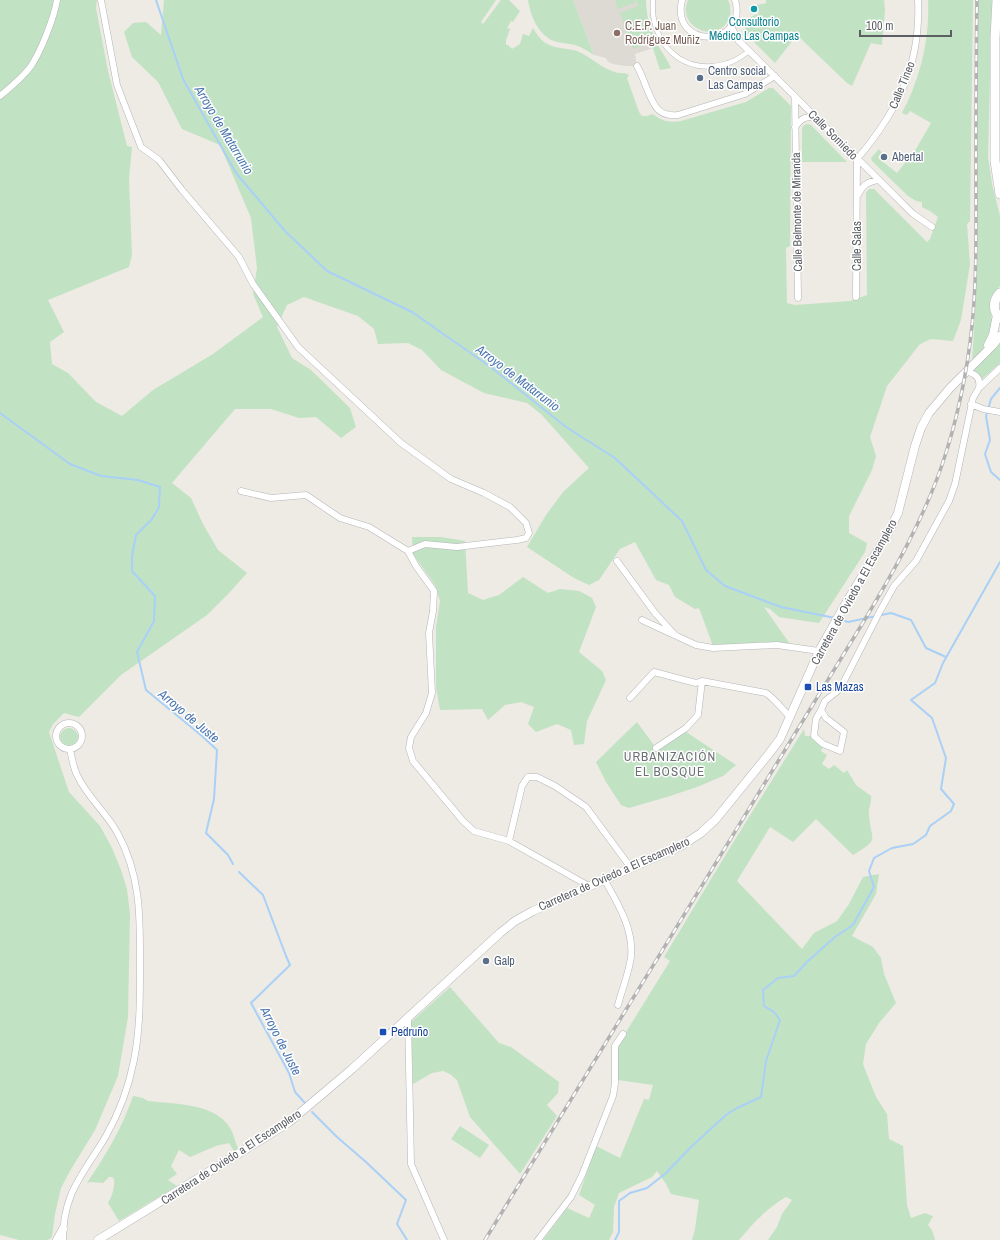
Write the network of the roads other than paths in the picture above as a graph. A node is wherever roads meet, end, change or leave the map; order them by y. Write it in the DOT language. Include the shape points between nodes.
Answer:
graph roads {
  1 [pos="57,0"];
  2 [pos="101,0"];
  3 [pos="653,0"];
  4 [pos="682,0"];
  5 [pos="735,0"];
  6 [pos="918,0"];
  7 [pos="997,0"];
  8 [pos="731,26"];
  9 [pos="726,32"];
  10 [pos="738,40"];
  11 [pos="749,51"];
  12 [pos="638,66"];
  13 [pos="775,76"];
  14 [pos="0,96"];
  15 [pos="795,97"];
  16 [pos="815,117"];
  17 [pos="796,127"];
  18 [pos="857,159"];
  19 [pos="878,180"];
  20 [pos="1000,194"];
  21 [pos="857,196"];
  22 [pos="932,227"];
  23 [pos="1000,293"];
  24 [pos="856,296"];
  25 [pos="798,298"];
  26 [pos="999,317"];
  27 [pos="1000,336"];
  28 [pos="984,353"];
  29 [pos="1000,368"];
  30 [pos="966,371"];
  31 [pos="979,388"];
  32 [pos="971,404"];
  33 [pos="1000,412"];
  34 [pos="241,491"];
  35 [pos="408,551"];
  36 [pos="617,561"];
  37 [pos="642,620"];
  38 [pos="676,636"];
  39 [pos="819,651"];
  40 [pos="702,681"];
  41 [pos="630,698"];
  42 [pos="821,710"];
  43 [pos="790,717"];
  44 [pos="656,748"];
  45 [pos="70,749"];
  46 [pos="509,841"];
  47 [pos="631,868"];
  48 [pos="604,879"];
  49 [pos="588,886"];
  50 [pos="618,1005"];
  51 [pos="408,1017"];
  52 [pos="623,1034"];
  53 [pos="63,1229"];
  54 [pos="58,1240"];
  55 [pos="63,1240"];
  56 [pos="67,1240"];
  57 [pos="98,1240"];
  58 [pos="444,1240"];
  59 [pos="538,1240"];
  1 -- 14 [label="street" via="54,14 34,60 20,78"];
  2 -- 35 [label="street" via="117,85 141,147 159,160 239,257 253,284 298,347 401,444 451,479 510,507 526,523 529,533 526,538 517,540 457,547 425,544"];
  3 -- 11 [label="street" via="653,18 657,33 666,48 681,60 703,67 719,66"];
  4 -- 9 [label="street" via="682,19 686,27 694,33 712,38"];
  5 -- 8 [label="street" via="737,9"];
  6 -- 18 [label="street, Calle Tineo" via="916,44 902,93 881,130"];
  7 -- 20 [label="main road" via="995,161"];
  8 -- 9 [label="street"];
  8 -- 10 [label="street, Calle Somiedo"];
  9 -- 10 [label="street, Calle Somiedo"];
  10 -- 11 [label="street, Calle Somiedo"];
  11 -- 13 [label="street, Calle Somiedo"];
  12 -- 13 [label="street" via="654,106 668,115 678,115 745,94"];
  13 -- 15 [label="street, Calle Somiedo"];
  15 -- 16 [label="street, Calle Somiedo"];
  15 -- 17 [label="street, Calle Belmonte de Miranda"];
  16 -- 17 [label="street" via="802,119"];
  16 -- 18 [label="street, Calle Somiedo"];
  17 -- 25 [label="street, Calle Belmonte de Miranda"];
  18 -- 19 [label="street, Calle Somiedo"];
  18 -- 21 [label="street, Calle Salas"];
  19 -- 21 [label="street" via="866,183"];
  19 -- 22 [label="street, Calle Somiedo" via="912,213"];
  21 -- 24 [label="street, Calle Salas"];
  23 -- 26 [label="main road" via="994,302"];
  26 -- 28 [label="street, Carretera de Oviedo a El Escamplero"];
  27 -- 28 [label="street, Carretera de Oviedo a El Escamplero"];
  28 -- 30 [label="street, Carretera de Oviedo a El Escamplero"];
  29 -- 31 [label="street"];
  30 -- 31 [label="street" via="978,377"];
  30 -- 39 [label="street, Carretera de Oviedo a El Escamplero" via="939,400 923,423 898,512 888,534"];
  31 -- 32 [label="street"];
  32 -- 33 [label="street"];
  32 -- 42 [label="street" via="955,484 949,501 916,561 894,586 840,689 825,701"];
  34 -- 35 [label="street" via="271,498 306,495 340,518 370,527"];
  35 -- 46 [label="street" via="434,591 429,633 432,693 426,713 411,737 409,748 413,761 474,831"];
  36 -- 38 [label="street"];
  37 -- 38 [label="street"];
  38 -- 39 [label="street" via="696,645 713,648 777,645"];
  39 -- 43 [label="street, Carretera de Oviedo a El Escamplero"];
  40 -- 41 [label="street" via="696,683 654,672"];
  40 -- 43 [label="street" via="766,693 774,698"];
  40 -- 44 [label="street" via="698,715 686,728"];
  42 -- 42 [label="street" via="826,718 844,732 840,751 823,744 814,736 816,720"];
  43 -- 47 [label="street, Carretera de Oviedo a El Escamplero" via="780,739 768,756 716,819 701,833 680,846"];
  45 -- 45 [label="street" via="78,746 82,733 78,727 68,723 60,726 56,736 62,748"];
  45 -- 53 [label="street" via="73,764 83,786 118,834 133,871 140,912 140,1005 136,1048 124,1094 106,1135 72,1191"];
  46 -- 47 [label="street" via="522,786 528,777 537,777 586,806"];
  46 -- 49 [label="street"];
  47 -- 48 [label="street, Carretera de Oviedo a El Escamplero"];
  48 -- 49 [label="street, Carretera de Oviedo a El Escamplero"];
  48 -- 50 [label="street" via="619,905 630,937 631,958"];
  49 -- 51 [label="street, Carretera de Oviedo a El Escamplero" via="515,921"];
  51 -- 57 [label="street, Carretera de Oviedo a El Escamplero" via="314,1103 288,1123"];
  51 -- 58 [label="street" via="411,1164"];
  52 -- 59 [label="street" via="615,1046 613,1096 582,1175 571,1197"];
  53 -- 54 [label="street"];
  53 -- 55 [label="street"];
  53 -- 56 [label="street"];
}
